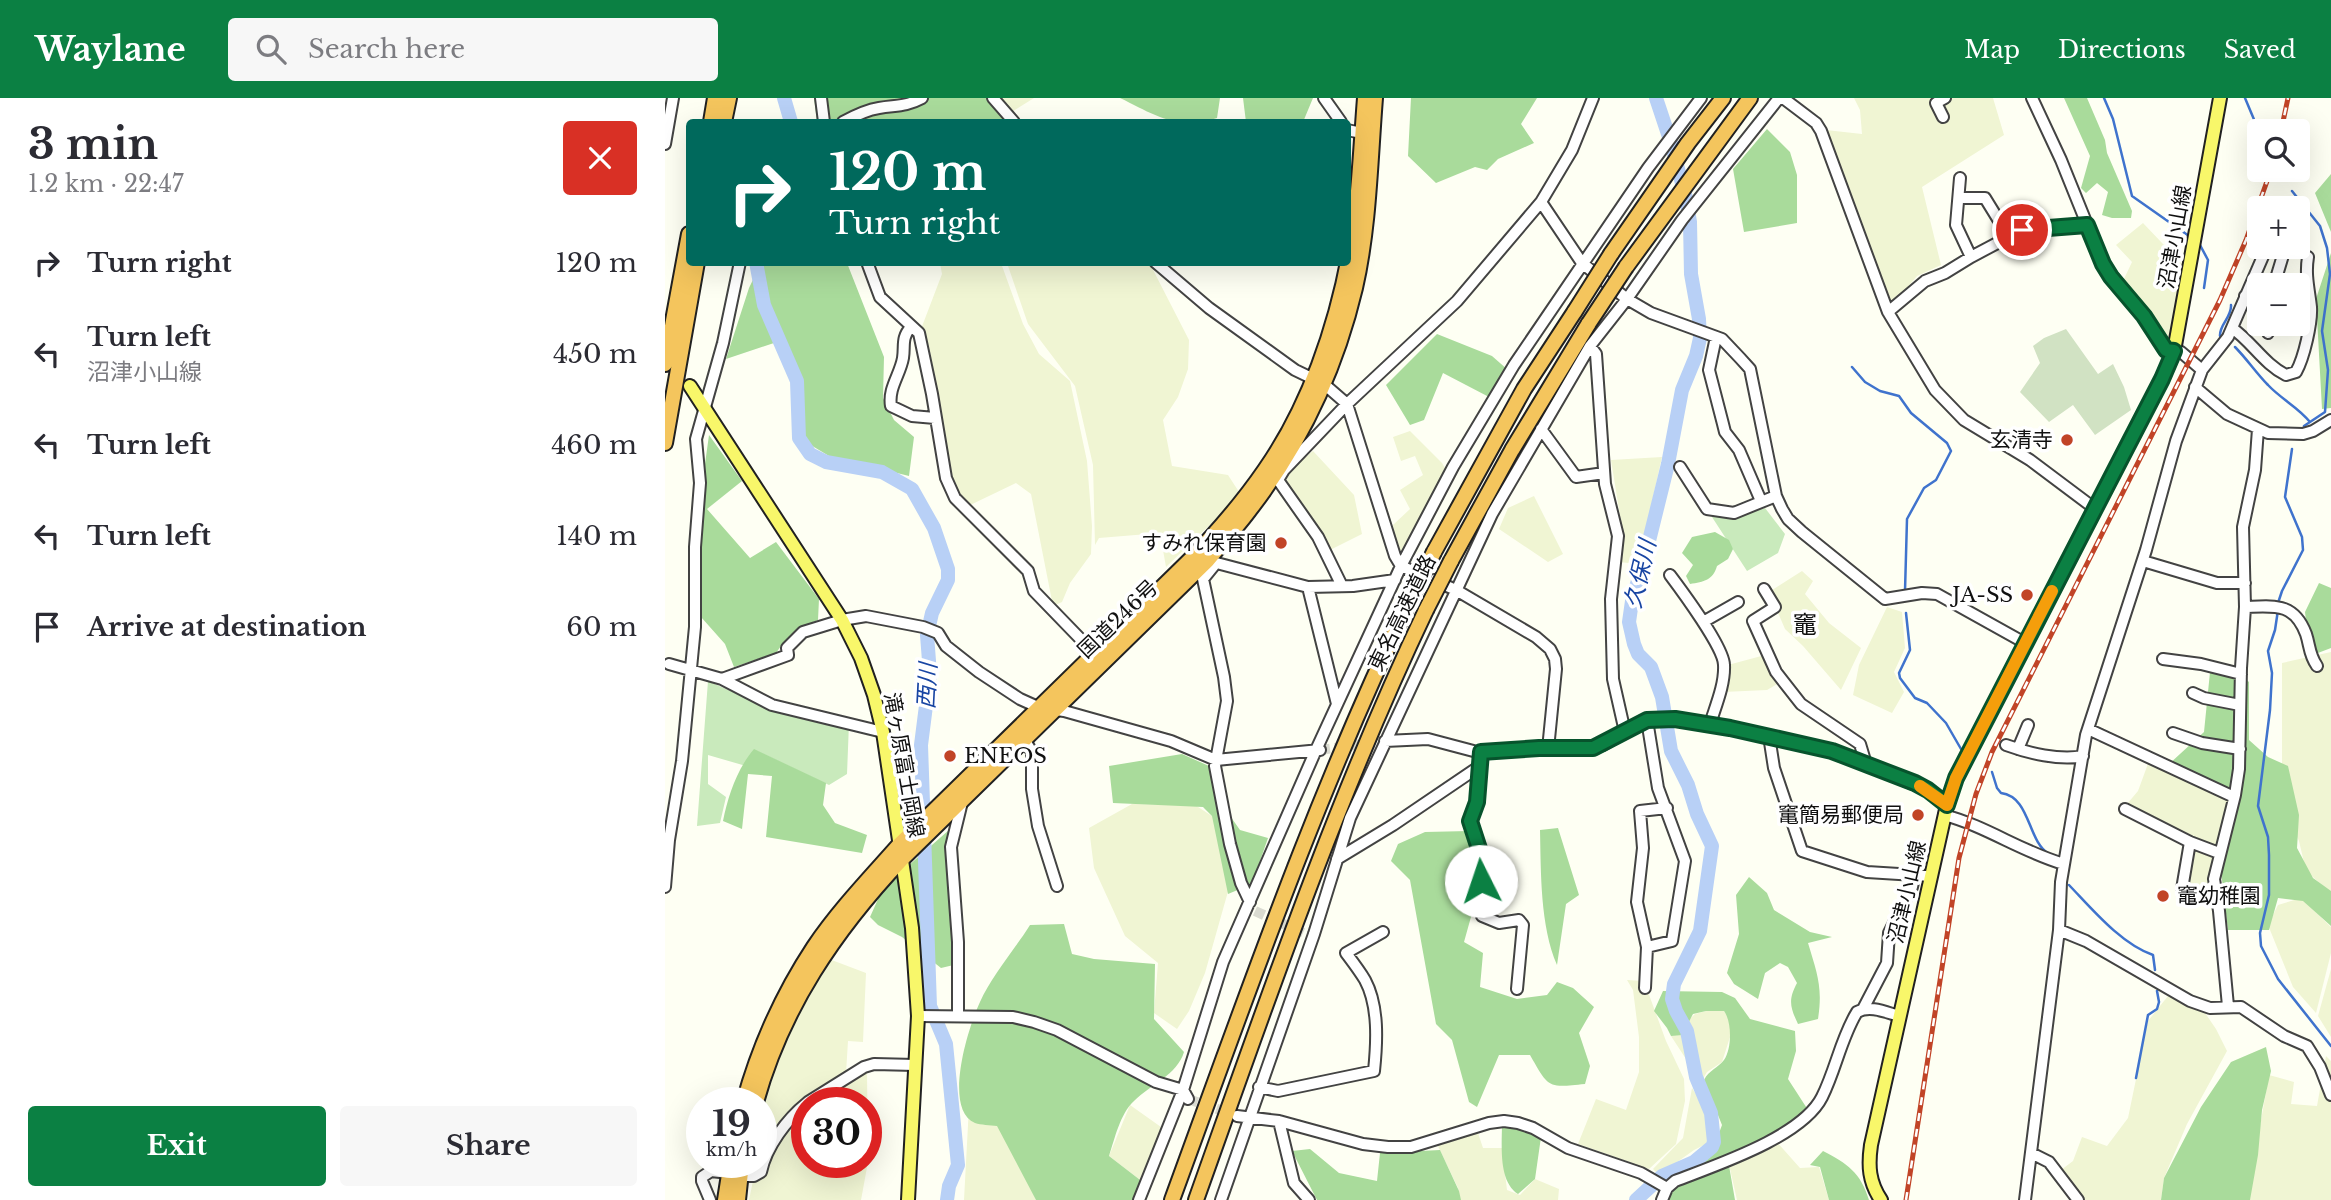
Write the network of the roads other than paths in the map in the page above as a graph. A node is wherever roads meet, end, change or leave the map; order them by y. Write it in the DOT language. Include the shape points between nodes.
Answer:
graph roads {
  1 [pos="674,98"];
  2 [pos="715,98"];
  3 [pos="729,98"];
  4 [pos="821,98"];
  5 [pos="922,98"];
  6 [pos="993,98"];
  7 [pos="1324,98"];
  8 [pos="1365,98"];
  9 [pos="1375,98"];
  10 [pos="1593,98"];
  11 [pos="1701,98"];
  12 [pos="1723,98"];
  13 [pos="1750,98"];
  14 [pos="1781,98"];
  15 [pos="1945,98"];
  16 [pos="2032,98"];
  17 [pos="2220,98"];
  18 [pos="1943,117"];
  19 [pos="712,119"];
  20 [pos="725,119"];
  21 [pos="824,119"];
  22 [pos="849,119"];
  23 [pos="1011,119"];
  24 [pos="1339,119"];
  25 [pos="1355,131"];
  26 [pos="665,144"];
  27 [pos="1960,178"];
  28 [pos="1960,198"];
  29 [pos="1541,202"];
  30 [pos="2087,225"];
  31 [pos="1351,227"];
  32 [pos="2008,237"];
  33 [pos="686,250"];
  34 [pos="1971,257"];
  35 [pos="2262,259"];
  36 [pos="2308,259"];
  37 [pos="1582,263"];
  38 [pos="696,266"];
  39 [pos="739,266"];
  40 [pos="871,266"];
  41 [pos="1161,266"];
  42 [pos="1347,266"];
  43 [pos="2245,296"];
  44 [pos="1627,299"];
  45 [pos="1888,312"];
  46 [pos="911,327"];
  47 [pos="2232,328"];
  48 [pos="1711,336"];
  49 [pos="1590,346"];
  50 [pos="2174,351"];
  51 [pos="665,364"];
  52 [pos="2201,370"];
  53 [pos="1319,381"];
  54 [pos="690,386"];
  55 [pos="2195,387"];
  56 [pos="1347,404"];
  57 [pos="705,409"];
  58 [pos="935,418"];
  59 [pos="2331,419"];
  60 [pos="1541,429"];
  61 [pos="2257,429"];
  62 [pos="665,443"];
  63 [pos="1680,467"];
  64 [pos="1604,473"];
  65 [pos="1776,496"];
  66 [pos="1761,501"];
  67 [pos="2094,508"];
  68 [pos="2143,561"];
  69 [pos="1211,562"];
  70 [pos="1401,566"];
  71 [pos="1670,575"];
  72 [pos="1395,580"];
  73 [pos="2245,583"];
  74 [pos="1342,586"];
  75 [pos="1308,587"];
  76 [pos="1764,589"];
  77 [pos="1455,590"];
  78 [pos="1738,602"];
  79 [pos="2245,607"];
  80 [pos="842,620"];
  81 [pos="1703,622"];
  82 [pos="2025,643"];
  83 [pos="1095,654"];
  84 [pos="2163,659"];
  85 [pos="669,664"];
  86 [pos="2317,666"];
  87 [pos="690,671"];
  88 [pos="2241,674"];
  89 [pos="722,679"];
  90 [pos="2193,693"];
  91 [pos="1337,704"];
  92 [pos="2240,705"];
  93 [pos="1047,709"];
  94 [pos="1653,720"];
  95 [pos="1710,724"];
  96 [pos="2028,725"];
  97 [pos="2088,729"];
  98 [pos="883,732"];
  99 [pos="1625,732"];
  100 [pos="2173,733"];
  101 [pos="1769,736"];
  102 [pos="1024,739"];
  103 [pos="1385,741"];
  104 [pos="2005,745"];
  105 [pos="1548,749"];
  106 [pos="2240,749"];
  107 [pos="1318,750"];
  108 [pos="2018,750"];
  109 [pos="1481,752"];
  110 [pos="2083,756"];
  111 [pos="1216,760"];
  112 [pos="1866,764"];
  113 [pos="1480,766"];
  114 [pos="2235,797"];
  115 [pos="962,799"];
  116 [pos="946,808"];
  117 [pos="1667,808"];
  118 [pos="2125,809"];
  119 [pos="1946,810"];
  120 [pos="2190,842"];
  121 [pos="904,849"];
  122 [pos="2219,853"];
  123 [pos="1336,859"];
  124 [pos="2064,864"];
  125 [pos="1915,874"];
  126 [pos="1931,876"];
  127 [pos="1057,886"];
  128 [pos="665,887"];
  129 [pos="2197,897"];
  130 [pos="1251,907"];
  131 [pos="2219,909"];
  132 [pos="2207,915"];
  133 [pos="2059,930"];
  134 [pos="1383,932"];
  135 [pos="1647,947"];
  136 [pos="1645,988"];
  137 [pos="1517,989"];
  138 [pos="2228,1006"];
  139 [pos="1863,1009"];
  140 [pos="923,1016"];
  141 [pos="1899,1016"];
  142 [pos="956,1017"];
  143 [pos="915,1065"];
  144 [pos="749,1087"];
  145 [pos="761,1087"];
  146 [pos="832,1087"];
  147 [pos="1259,1087"];
  148 [pos="1185,1094"];
  149 [pos="2331,1095"];
  150 [pos="1242,1117"];
  151 [pos="1279,1121"];
  152 [pos="791,1122"];
  153 [pos="777,1138"];
  154 [pos="2031,1153"];
  155 [pos="702,1178"];
  156 [pos="732,1178"];
  157 [pos="736,1178"];
  158 [pos="1667,1188"];
  159 [pos="710,1200"];
  160 [pos="725,1200"];
  161 [pos="738,1200"];
  162 [pos="908,1200"];
  163 [pos="1139,1200"];
  164 [pos="1172,1200"];
  165 [pos="1196,1200"];
  166 [pos="1221,1200"];
  167 [pos="1309,1200"];
  168 [pos="1662,1200"];
  169 [pos="1881,1200"];
  170 [pos="2025,1200"];
  171 [pos="2078,1200"];
  1 -- 26 [label="street"];
  2 -- 19 [label="highway"];
  3 -- 20 [label="highway"];
  4 -- 21 [label="street"];
  5 -- 22 [label="street"];
  6 -- 23 [label="street"];
  7 -- 24 [label="street"];
  8 -- 25 [label="highway, 国道246号"];
  9 -- 53 [label="highway, 国道246号" via="1355,287 1340,340"];
  10 -- 29 [label="street" via="1572,150"];
  11 -- 37 [label="street"];
  12 -- 164 [label="highway, 東名高速道路, bridge" via="1611,254 1524,389 1434,552 1374,675 1308,833"];
  13 -- 165 [label="highway, 東名高速道路, bridge" via="1589,323 1512,450 1426,610 1321,853"];
  14 -- 44 [label="street" via="1682,220"];
  14 -- 45 [label="street" via="1821,131"];
  15 -- 18 [label="street" via="1935,103"];
  16 -- 30 [label="street"];
  17 -- 50 [label="main road, 沼津小山線"];
  25 -- 31 [label="highway, 国道246号"];
  27 -- 28 [label="street"];
  28 -- 32 [label="street" via="1985,198"];
  28 -- 34 [label="street" via="1956,225"];
  29 -- 37 [label="street"];
  29 -- 56 [label="street" via="1457,301"];
  30 -- 32 [label="street" via="2028,228"];
  30 -- 50 [label="street" via="2111,277 2166,350"];
  32 -- 34 [label="street"];
  33 -- 51 [label="highway"];
  34 -- 45 [label="street" via="1925,281"];
  35 -- 43 [label="street"];
  36 -- 47 [label="street" via="2311,313 2296,372 2286,375 2276,369"];
  37 -- 44 [label="street"];
  37 -- 70 [label="street" via="1453,467"];
  38 -- 62 [label="highway"];
  39 -- 57 [label="street"];
  40 -- 46 [label="street" via="880,297"];
  41 -- 53 [label="street" via="1220,316 1295,370"];
  42 -- 53 [label="highway, 国道246号"];
  43 -- 47 [label="street"];
  44 -- 48 [label="street"];
  44 -- 49 [label="street"];
  45 -- 67 [label="street" via="1935,390 1964,420 2030,460"];
  46 -- 58 [label="street" via="919,333"];
  46 -- 58 [label="street" via="904,334 904,356 891,390 891,406 912,416"];
  47 -- 52 [label="street"];
  48 -- 65 [label="street" via="1722,339 1750,369"];
  48 -- 66 [label="street" via="1709,370 1725,432 1739,450"];
  49 -- 60 [label="street"];
  49 -- 64 [label="street" via="1595,354"];
  50 -- 52 [label="street"];
  50 -- 67 [label="main road, 沼津小山線"];
  52 -- 55 [label="street"];
  53 -- 56 [label="street"];
  53 -- 69 [label="highway, 国道246号" via="1301,432 1276,474"];
  53 -- 83 [label="highway, 国道246号" via="1241,502"];
  54 -- 57 [label="main road, 滝ヶ原富士岡線"];
  55 -- 61 [label="street" via="2220,410"];
  55 -- 68 [label="street"];
  56 -- 70 [label="street"];
  56 -- 74 [label="street" via="1279,480 1318,537"];
  57 -- 80 [label="main road, 滝ヶ原富士岡線"];
  57 -- 87 [label="street" via="696,439 700,484"];
  58 -- 83 [label="street" via="946,478 955,498 1028,571 1034,591"];
  59 -- 61 [label="street" via="2303,434"];
  60 -- 64 [label="street" via="1576,477"];
  60 -- 77 [label="street"];
  61 -- 73 [label="street" via="2255,470 2243,527"];
  63 -- 66 [label="street" via="1707,509 1734,513"];
  64 -- 99 [label="street" via="1618,536 1611,598 1613,678"];
  65 -- 66 [label="street"];
  65 -- 82 [label="street" via="1788,519 1885,599 1937,594"];
  67 -- 82 [label="main road, 沼津小山線"];
  68 -- 73 [label="street" via="2217,583"];
  68 -- 97 [label="street"];
  69 -- 75 [label="street"];
  69 -- 93 [label="highway, 国道246号"];
  69 -- 111 [label="street" via="1203,579 1227,701"];
  70 -- 72 [label="street"];
  70 -- 77 [label="street"];
  71 -- 81 [label="street"];
  72 -- 74 [label="street"];
  72 -- 91 [label="street"];
  73 -- 79 [label="street"];
  74 -- 75 [label="street"];
  75 -- 91 [label="street"];
  76 -- 112 [label="street" via="1775,607 1753,621 1776,672 1801,704 1860,744"];
  77 -- 103 [label="street"];
  77 -- 105 [label="street" via="1550,649 1556,669"];
  78 -- 81 [label="street"];
  79 -- 86 [label="street" via="2278,606 2290,611 2306,635"];
  79 -- 88 [label="street"];
  80 -- 89 [label="street" via="803,632 787,648 788,655"];
  80 -- 93 [label="street" via="866,616 938,633 946,646 979,672 1020,699"];
  80 -- 98 [label="main road, 滝ヶ原富士岡線" via="861,658"];
  81 -- 95 [label="street" via="1725,662"];
  82 -- 119 [label="main road, 沼津小山線" via="1956,778"];
  83 -- 93 [label="highway, 国道246号"];
  84 -- 88 [label="street"];
  85 -- 87 [label="street"];
  87 -- 89 [label="street"];
  87 -- 128 [label="street"];
  88 -- 92 [label="street"];
  89 -- 98 [label="street" via="772,705"];
  90 -- 92 [label="street"];
  91 -- 107 [label="street"];
  92 -- 106 [label="street"];
  93 -- 102 [label="highway, 国道246号"];
  93 -- 111 [label="street" via="1171,741"];
  93 -- 116 [label="highway, 国道246号"];
  94 -- 95 [label="street"];
  94 -- 99 [label="street"];
  94 -- 117 [label="street" via="1658,788"];
  95 -- 101 [label="street"];
  96 -- 108 [label="street"];
  97 -- 110 [label="street"];
  97 -- 114 [label="street"];
  98 -- 121 [label="main road, 滝ヶ原富士岡線"];
  99 -- 105 [label="street" via="1593,748"];
  100 -- 106 [label="street"];
  101 -- 112 [label="street"];
  101 -- 125 [label="street" via="1773,768 1802,851 1867,872"];
  102 -- 115 [label="highway, 国道246号"];
  102 -- 127 [label="street" via="1032,752 1038,826"];
  103 -- 109 [label="street" via="1429,739"];
  103 -- 123 [label="street"];
  104 -- 108 [label="street"];
  105 -- 109 [label="street"];
  106 -- 114 [label="street"];
  107 -- 111 [label="street"];
  107 -- 130 [label="street"];
  108 -- 110 [label="street"];
  109 -- 113 [label="street"];
  110 -- 124 [label="street"];
  111 -- 130 [label="street" via="1230,844"];
  112 -- 119 [label="street" via="1928,790"];
  113 -- 123 [label="street"];
  113 -- 137 [label="street" via="1470,821 1483,861 1482,916 1499,923 1519,920 1523,925"];
  114 -- 122 [label="street"];
  115 -- 116 [label="highway, 国道246号"];
  115 -- 142 [label="street" via="951,847 958,942"];
  116 -- 121 [label="highway, 国道246号"];
  117 -- 135 [label="street" via="1685,861 1672,941"];
  117 -- 135 [label="street" via="1640,811 1643,848 1637,902"];
  118 -- 120 [label="street"];
  119 -- 124 [label="street"];
  119 -- 126 [label="main road, 沼津小山線"];
  120 -- 122 [label="street"];
  120 -- 129 [label="street" via="2182,889"];
  121 -- 140 [label="main road, 滝ヶ原富士岡線"];
  121 -- 144 [label="highway, 国道246号" via="856,894 814,948 765,1040"];
  121 -- 145 [label="highway, 国道246号" via="839,932 801,991"];
  122 -- 131 [label="street" via="2214,879"];
  123 -- 147 [label="street"];
  124 -- 133 [label="street"];
  125 -- 126 [label="street"];
  125 -- 139 [label="street" via="1889,933 1887,963"];
  126 -- 141 [label="main road, 沼津小山線"];
  130 -- 148 [label="street" via="1223,962"];
  131 -- 132 [label="street"];
  131 -- 138 [label="street"];
  133 -- 138 [label="street" via="2190,1001 2204,1007"];
  133 -- 154 [label="street"];
  134 -- 147 [label="street" via="1346,953 1366,981 1374,1008 1374,1071 1278,1091"];
  135 -- 136 [label="street"];
  138 -- 149 [label="street" via="2241,1007 2307,1046"];
  139 -- 141 [label="street"];
  139 -- 158 [label="street" via="1852,1020 1822,1097 1811,1112 1756,1149"];
  140 -- 142 [label="street"];
  140 -- 143 [label="main road, 滝ヶ原富士岡線"];
  141 -- 169 [label="main road, 沼津小山線" via="1869,1162 1870,1179"];
  142 -- 148 [label="street" via="1013,1017 1058,1030"];
  143 -- 146 [label="street" via="874,1064"];
  143 -- 162 [label="main road, 滝ヶ原富士岡線"];
  147 -- 150 [label="street"];
  148 -- 163 [label="street"];
  150 -- 151 [label="street"];
  150 -- 166 [label="street"];
  151 -- 158 [label="street" via="1388,1147 1411,1147 1489,1123 1518,1123 1568,1149"];
  151 -- 167 [label="street" via="1294,1183"];
  152 -- 153 [label="street"];
  154 -- 170 [label="street"];
  154 -- 171 [label="street" via="2049,1162"];
  155 -- 159 [label="street"];
  156 -- 160 [label="highway"];
  157 -- 161 [label="highway"];
  158 -- 168 [label="street"];
}
